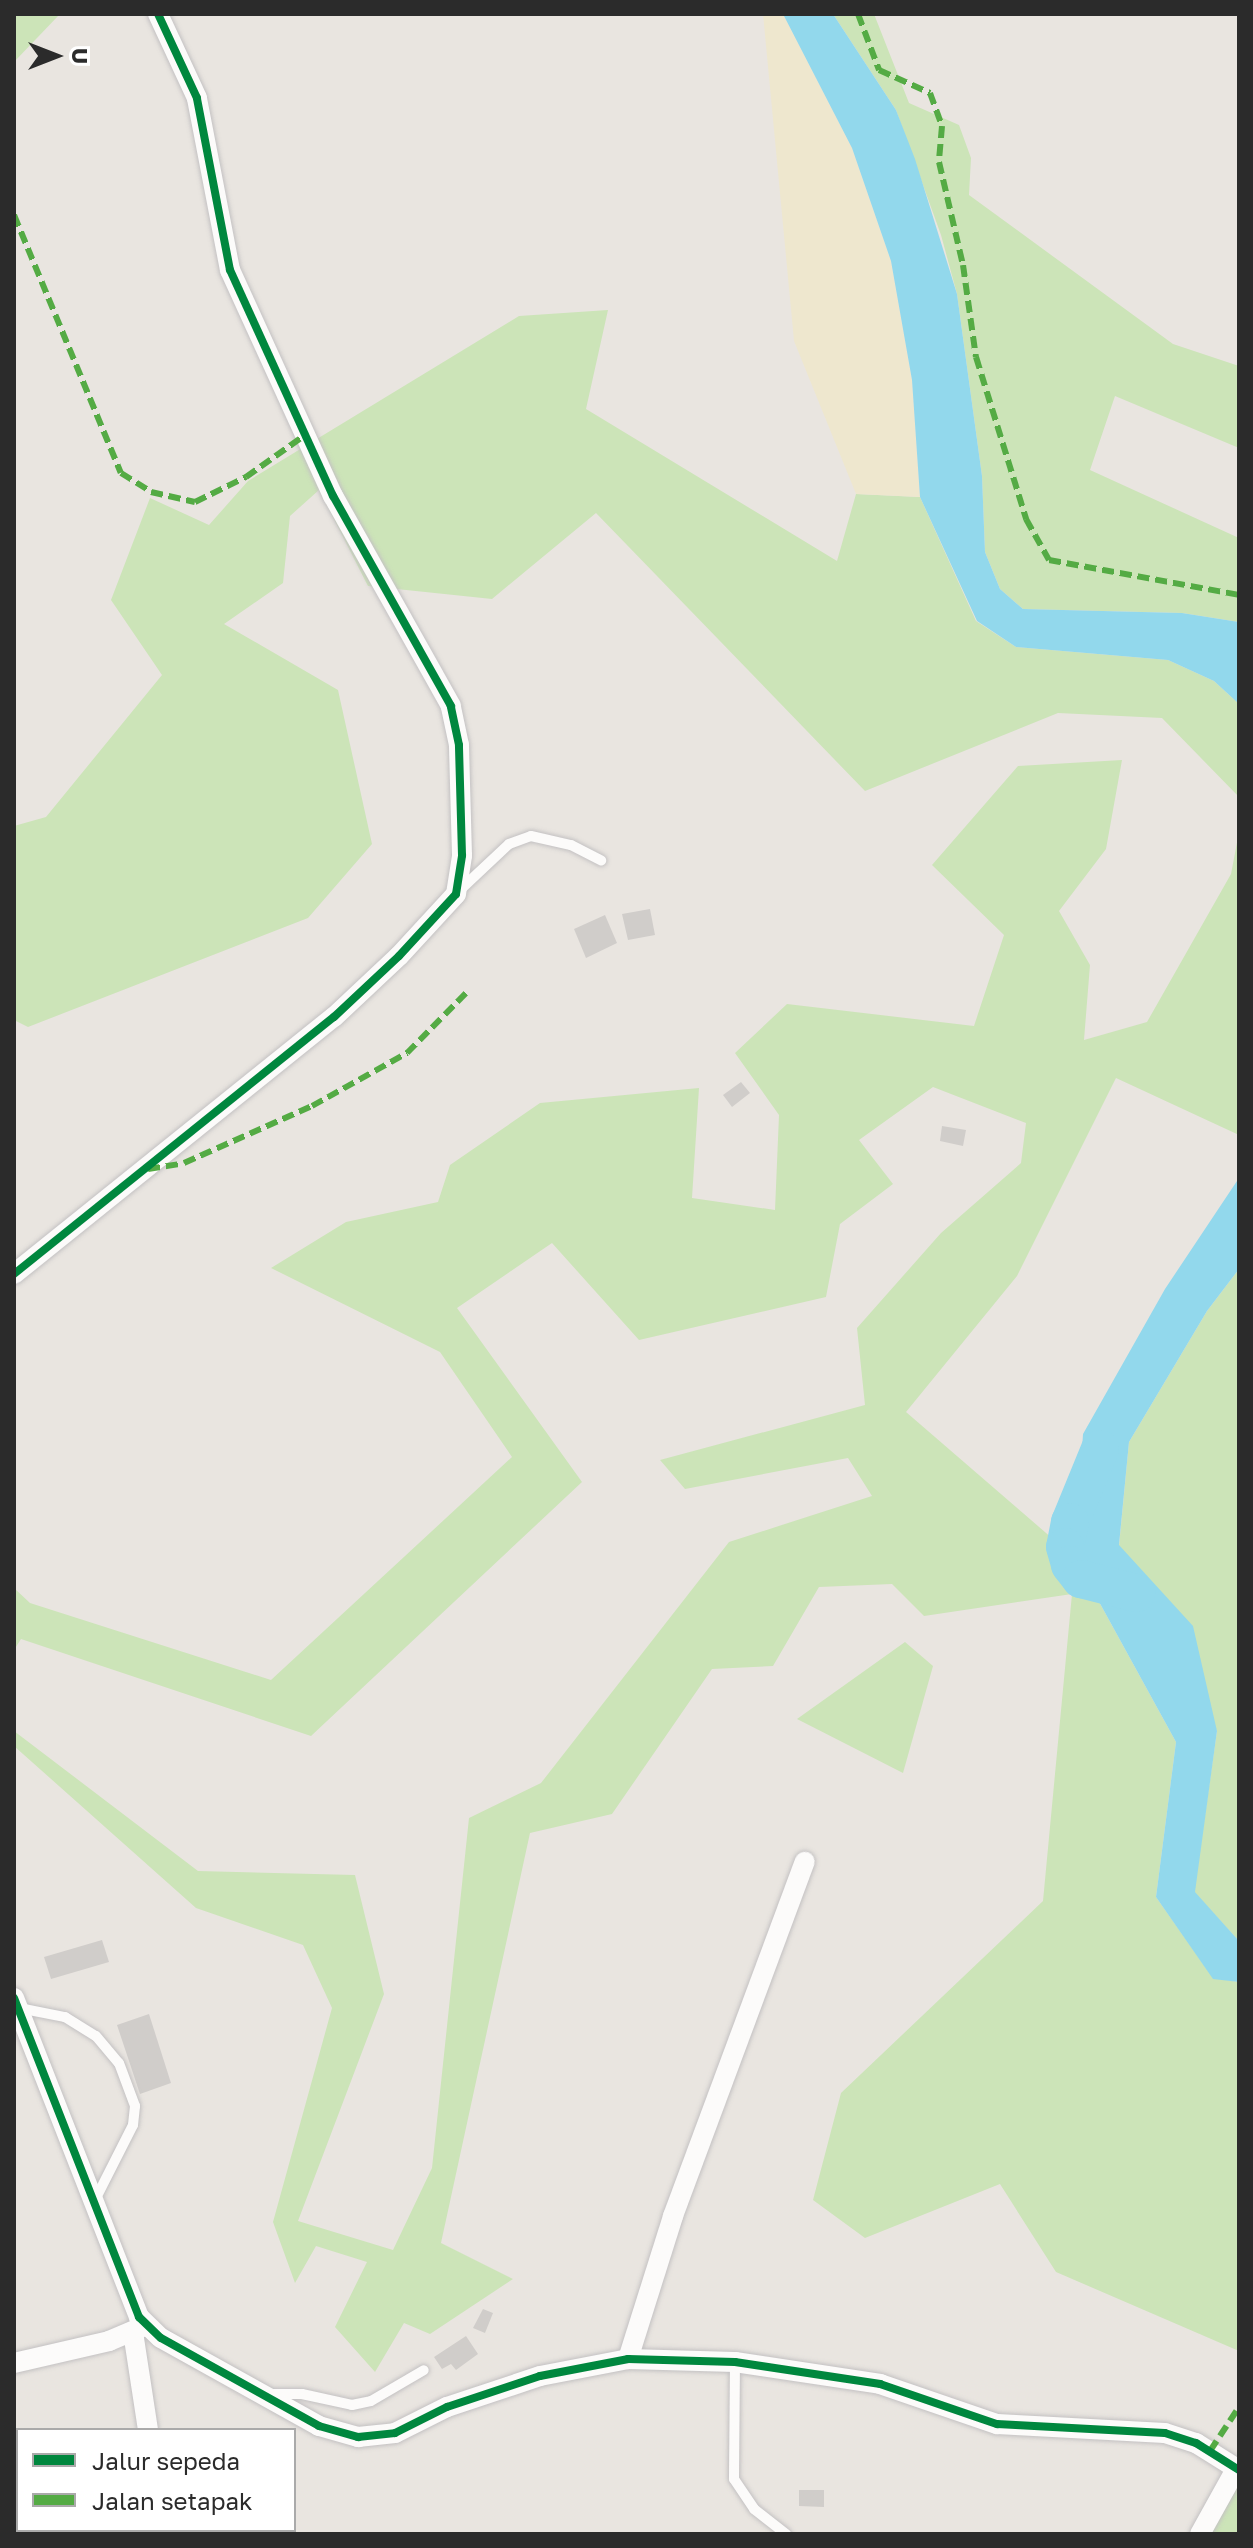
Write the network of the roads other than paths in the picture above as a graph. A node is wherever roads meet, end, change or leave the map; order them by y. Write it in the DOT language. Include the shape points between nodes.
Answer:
graph roads {
  1 [pos="158,14"];
  2 [pos="601,860"];
  3 [pos="456,894"];
  4 [pos="14,1274"];
  5 [pos="805,1862"];
  6 [pos="17,2003"];
  7 [pos="94,2202"];
  8 [pos="139,2329"];
  9 [pos="628,2359"];
  10 [pos="735,2362"];
  11 [pos="14,2363"];
  12 [pos="424,2370"];
  13 [pos="268,2394"];
  14 [pos="148,2428"];
  15 [pos="1238,2470"];
  16 [pos="786,2534"];
  17 [pos="1200,2534"];
  1 -- 3 [label="street" via="197,98 230,270 333,496 451,706 463,796"];
  2 -- 3 [label="lane" via="571,845 531,836 509,844"];
  3 -- 4 [label="street" via="432,924 334,1017"];
  5 -- 9 [label="street" via="673,2216"];
  6 -- 7 [label="street"];
  6 -- 7 [label="lane" via="65,2017 96,2036 119,2063 130,2091 133,2125"];
  7 -- 8 [label="street"];
  8 -- 11 [label="street"];
  8 -- 13 [label="street"];
  8 -- 14 [label="street"];
  9 -- 10 [label="street"];
  9 -- 13 [label="street" via="540,2376 447,2407 395,2433 358,2437 319,2426"];
  10 -- 15 [label="street" via="880,2384 997,2424 1165,2433 1196,2443"];
  10 -- 16 [label="lane" via="734,2479 754,2509"];
  12 -- 13 [label="lane" via="371,2401 352,2405 302,2394"];
  15 -- 17 [label="street"];
}
